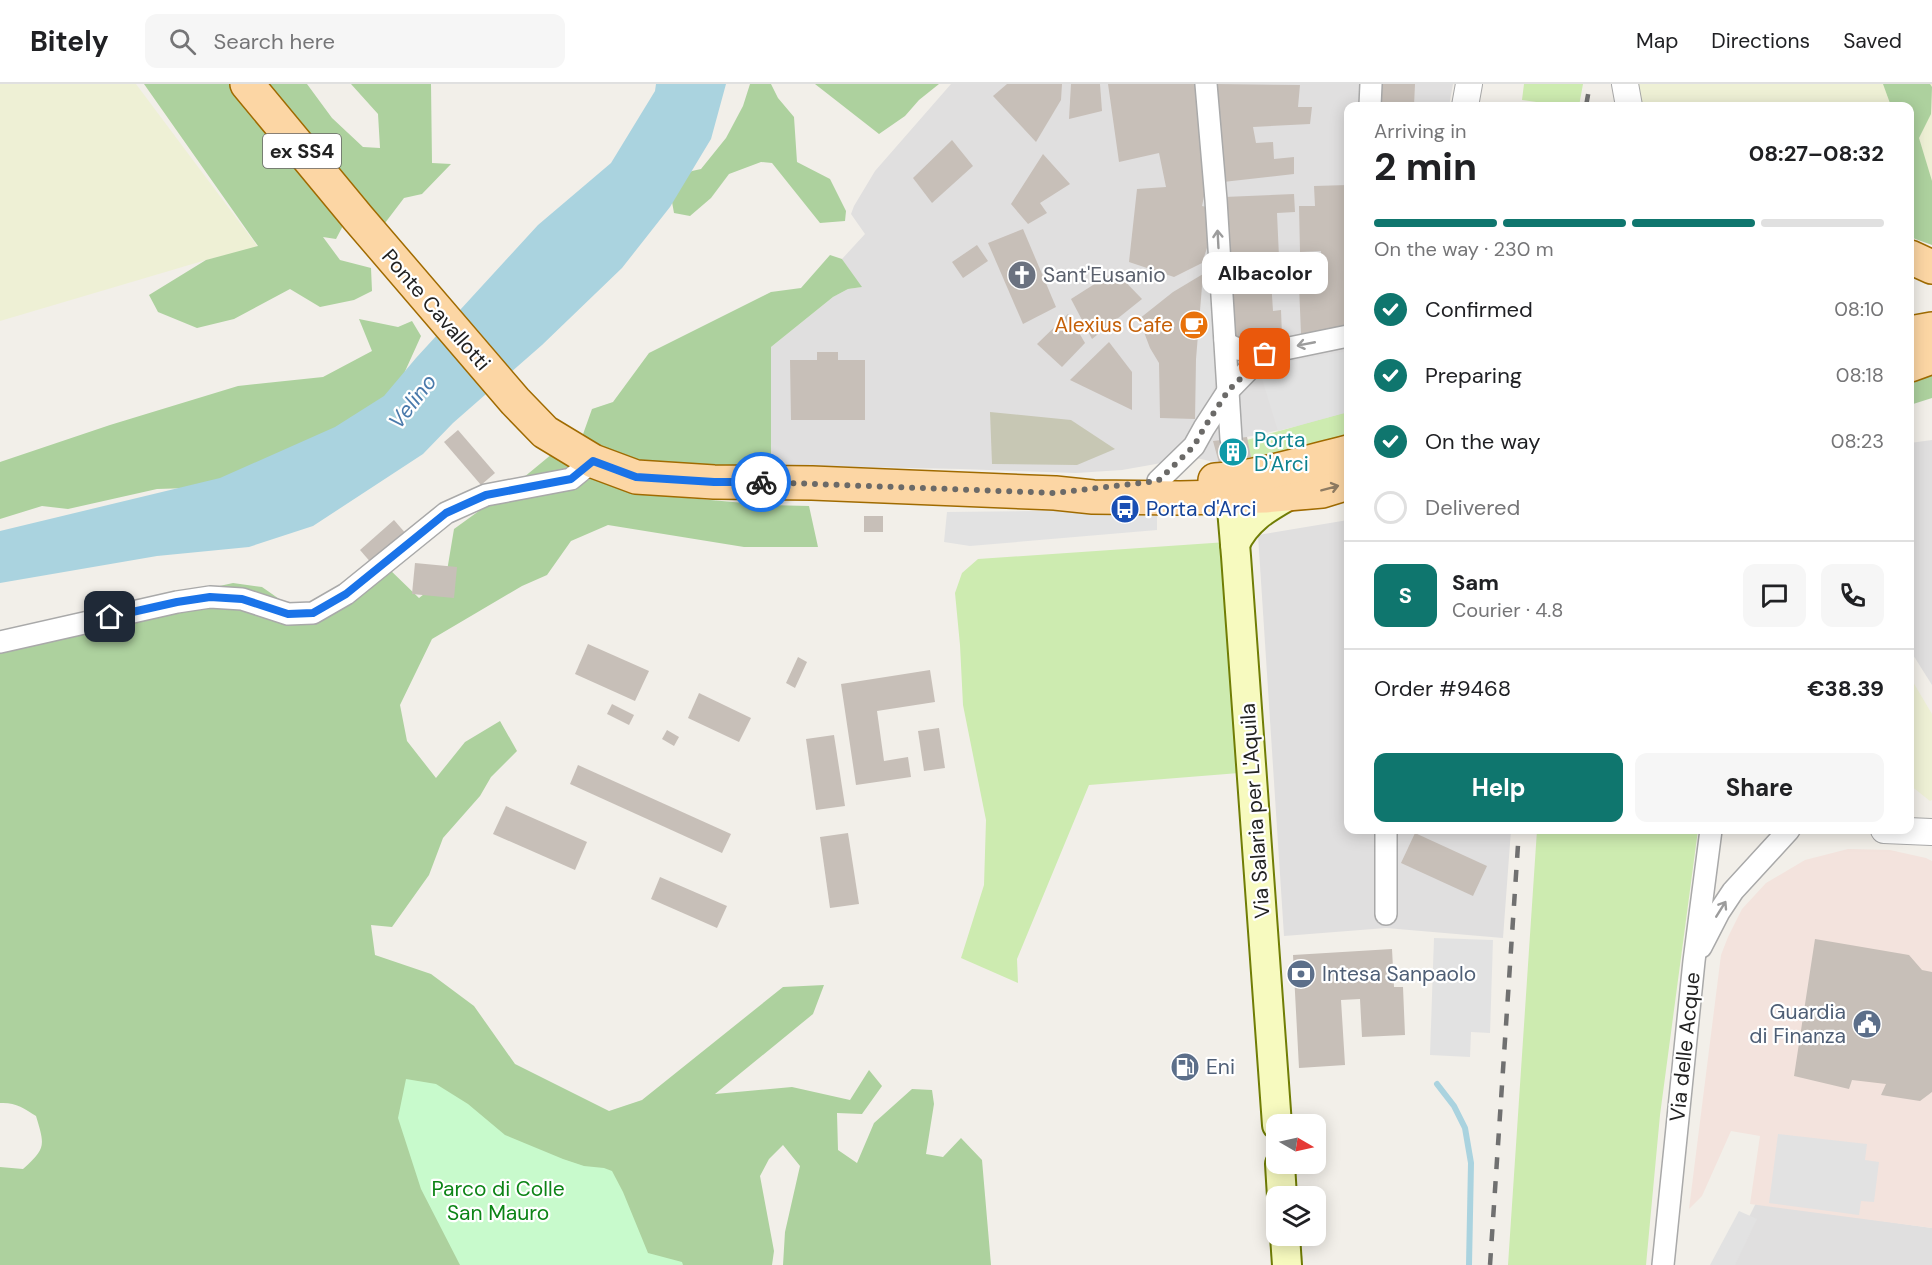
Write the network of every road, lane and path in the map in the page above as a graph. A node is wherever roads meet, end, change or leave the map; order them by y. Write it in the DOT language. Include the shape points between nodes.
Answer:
graph roads {
  1 [pos="247,84"];
  2 [pos="1206,84"];
  3 [pos="1371,84"];
  4 [pos="1469,84"];
  5 [pos="1625,84"];
  6 [pos="1370,102"];
  7 [pos="1466,102"];
  8 [pos="1628,102"];
  9 [pos="1914,259"];
  10 [pos="1932,267"];
  11 [pos="1932,329"];
  12 [pos="1914,332"];
  13 [pos="1344,337"];
  14 [pos="1225,340"];
  15 [pos="1265,354"];
  16 [pos="1932,357"];
  17 [pos="1914,364"];
  18 [pos="1228,391"];
  19 [pos="1231,439"];
  20 [pos="1344,453"];
  21 [pos="593,461"];
  22 [pos="1224,479"];
  23 [pos="1158,481"];
  24 [pos="1344,484"];
  25 [pos="1055,493"];
  26 [pos="1293,493"];
  27 [pos="1235,544"];
  28 [pos="0,642"];
  29 [pos="1914,821"];
  30 [pos="1914,832"];
  31 [pos="1931,833"];
  32 [pos="1386,834"];
  33 [pos="1710,834"];
  34 [pos="1785,834"];
  35 [pos="1386,914"];
  36 [pos="1694,961"];
  37 [pos="1276,1114"];
  38 [pos="1286,1246"];
  39 [pos="1287,1265"];
  40 [pos="1663,1265"];
  1 -- 21 [label="main road, Ponte Cavallotti / ex SS4" via="515,401 545,432"];
  14 -- 2 [label="street, one-way"];
  3 -- 6 [label="street"];
  4 -- 7 [label="street"];
  5 -- 8 [label="street"];
  9 -- 10 [label="main road"];
  11 -- 12 [label="main road"];
  13 -- 15 [label="street, one-way"];
  14 -- 15 [label="street" via="1238,349"];
  14 -- 18 [label="street"];
  15 -- 18 [label="street"];
  16 -- 17 [label="main road"];
  18 -- 19 [label="street"];
  18 -- 23 [label="street" via="1194,446"];
  20 -- 22 [label="main road"];
  21 -- 25 [label="main road, Ponte Cavallotti" via="636,477"];
  21 -- 28 [label="street" via="571,479 486,495 446,513 346,594 313,613 288,614 242,599 210,597"];
  22 -- 23 [label="main road"];
  22 -- 25 [label="main road" via="1093,497"];
  22 -- 26 [label="main road"];
  22 -- 27 [label="main road, Via Salaria per L'Aquila"];
  23 -- 25 [label="main road"];
  26 -- 24 [label="main road, one-way"];
  26 -- 27 [label="main road" via="1257,515"];
  27 -- 37 [label="main road, Via Salaria per L'Aquila"];
  29 -- 31 [label="street"];
  30 -- 31 [label="street"];
  32 -- 35 [label="street"];
  33 -- 36 [label="street, Via delle Acque"];
  36 -- 34 [label="street, one-way" via="1733,891"];
  36 -- 40 [label="street, Via delle Acque"];
  38 -- 39 [label="main road"];
}
